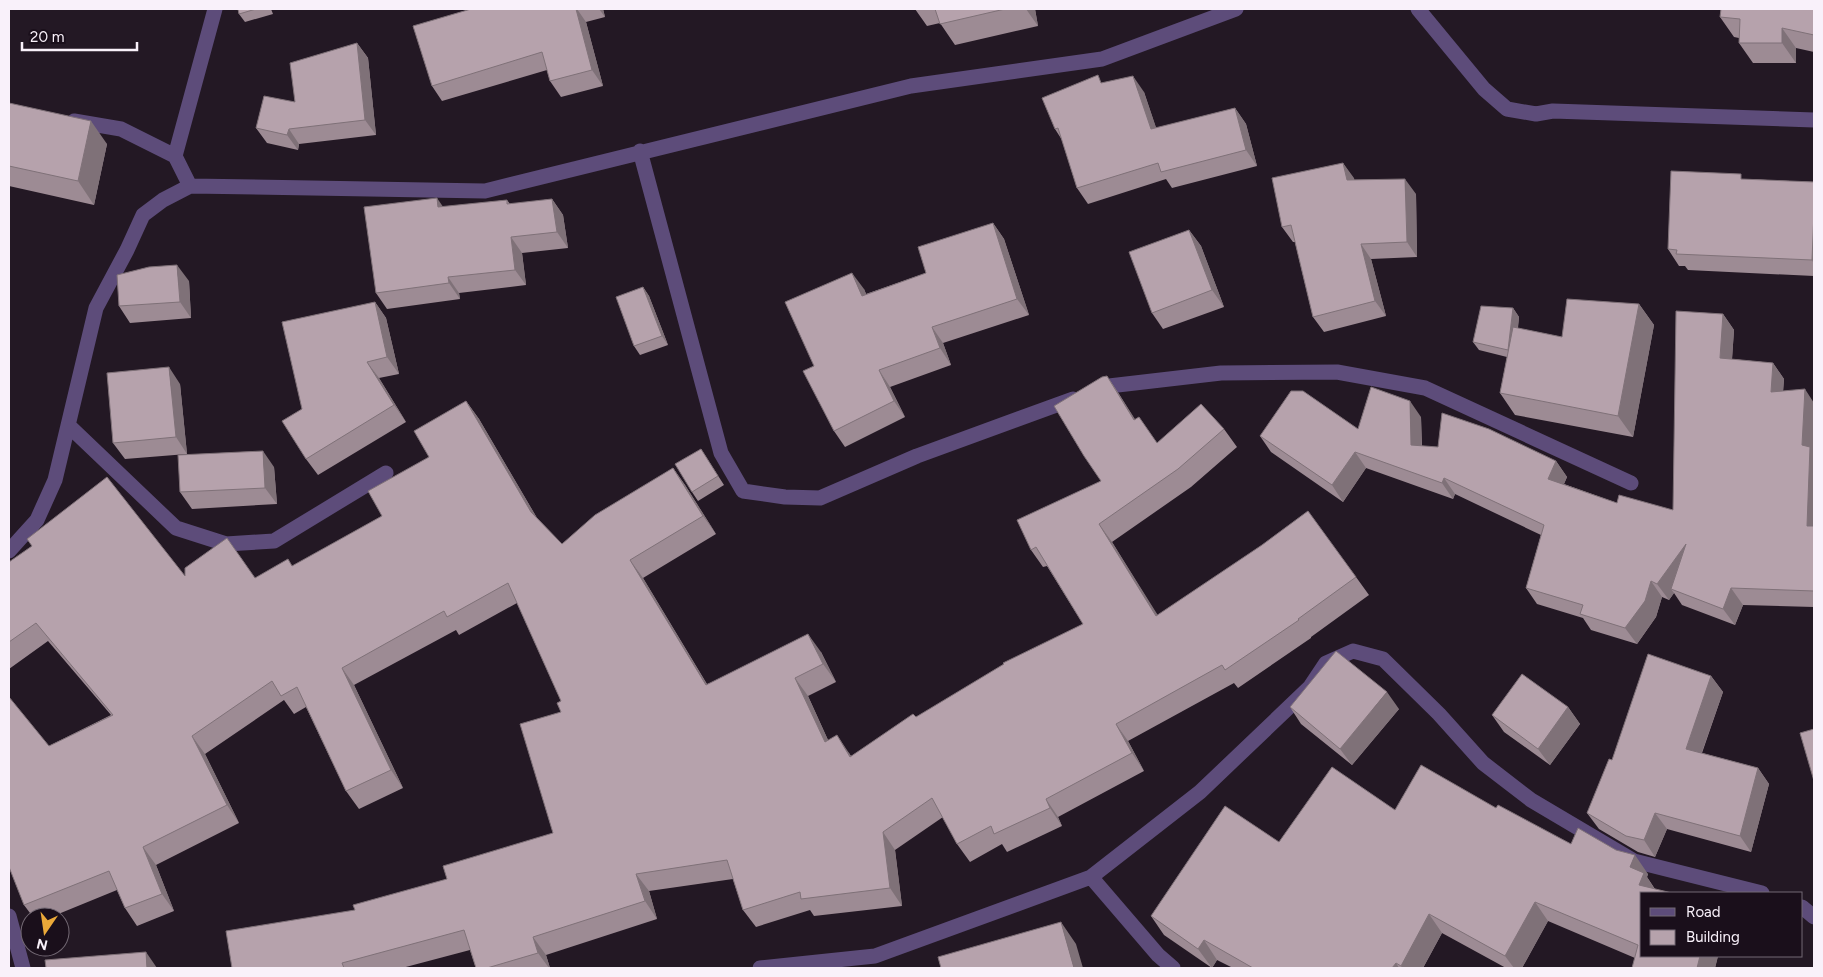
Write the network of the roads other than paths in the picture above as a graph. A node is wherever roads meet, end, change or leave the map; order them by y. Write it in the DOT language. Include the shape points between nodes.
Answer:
graph roads {
  1 [pos="215,9"];
  2 [pos="1236,9"];
  3 [pos="1418,9"];
  4 [pos="56,118"];
  5 [pos="1814,120"];
  6 [pos="640,151"];
  7 [pos="175,156"];
  8 [pos="190,186"];
  9 [pos="68,425"];
  10 [pos="386,474"];
  11 [pos="1631,483"];
  12 [pos="9,551"];
  13 [pos="1091,877"];
  14 [pos="1758,892"];
  15 [pos="1803,909"];
  16 [pos="9,917"];
  17 [pos="1814,917"];
  18 [pos="23,968"];
  19 [pos="760,968"];
  20 [pos="1172,968"];
  1 -- 7 [label="street"];
  2 -- 6 [label="street" via="1102,59 911,86"];
  3 -- 5 [label="street" via="1484,89 1507,109 1536,114 1553,111"];
  4 -- 7 [label="street" via="121,129"];
  6 -- 8 [label="street" via="485,191"];
  6 -- 11 [label="street" via="721,453 743,491 820,498 917,456 1109,386 1221,372 1337,372 1425,388"];
  7 -- 8 [label="street"];
  8 -- 9 [label="street" via="162,200 143,215 96,308"];
  9 -- 10 [label="street" via="176,528 226,544 274,541"];
  9 -- 12 [label="street" via="54,480 37,520"];
  13 -- 14 [label="street" via="1200,792 1310,687 1326,663 1353,651 1383,659 1483,763 1539,804 1634,860"];
  13 -- 19 [label="street" via="875,956"];
  13 -- 20 [label="street"];
  15 -- 17 [label="street"];
  16 -- 18 [label="street"];
}
